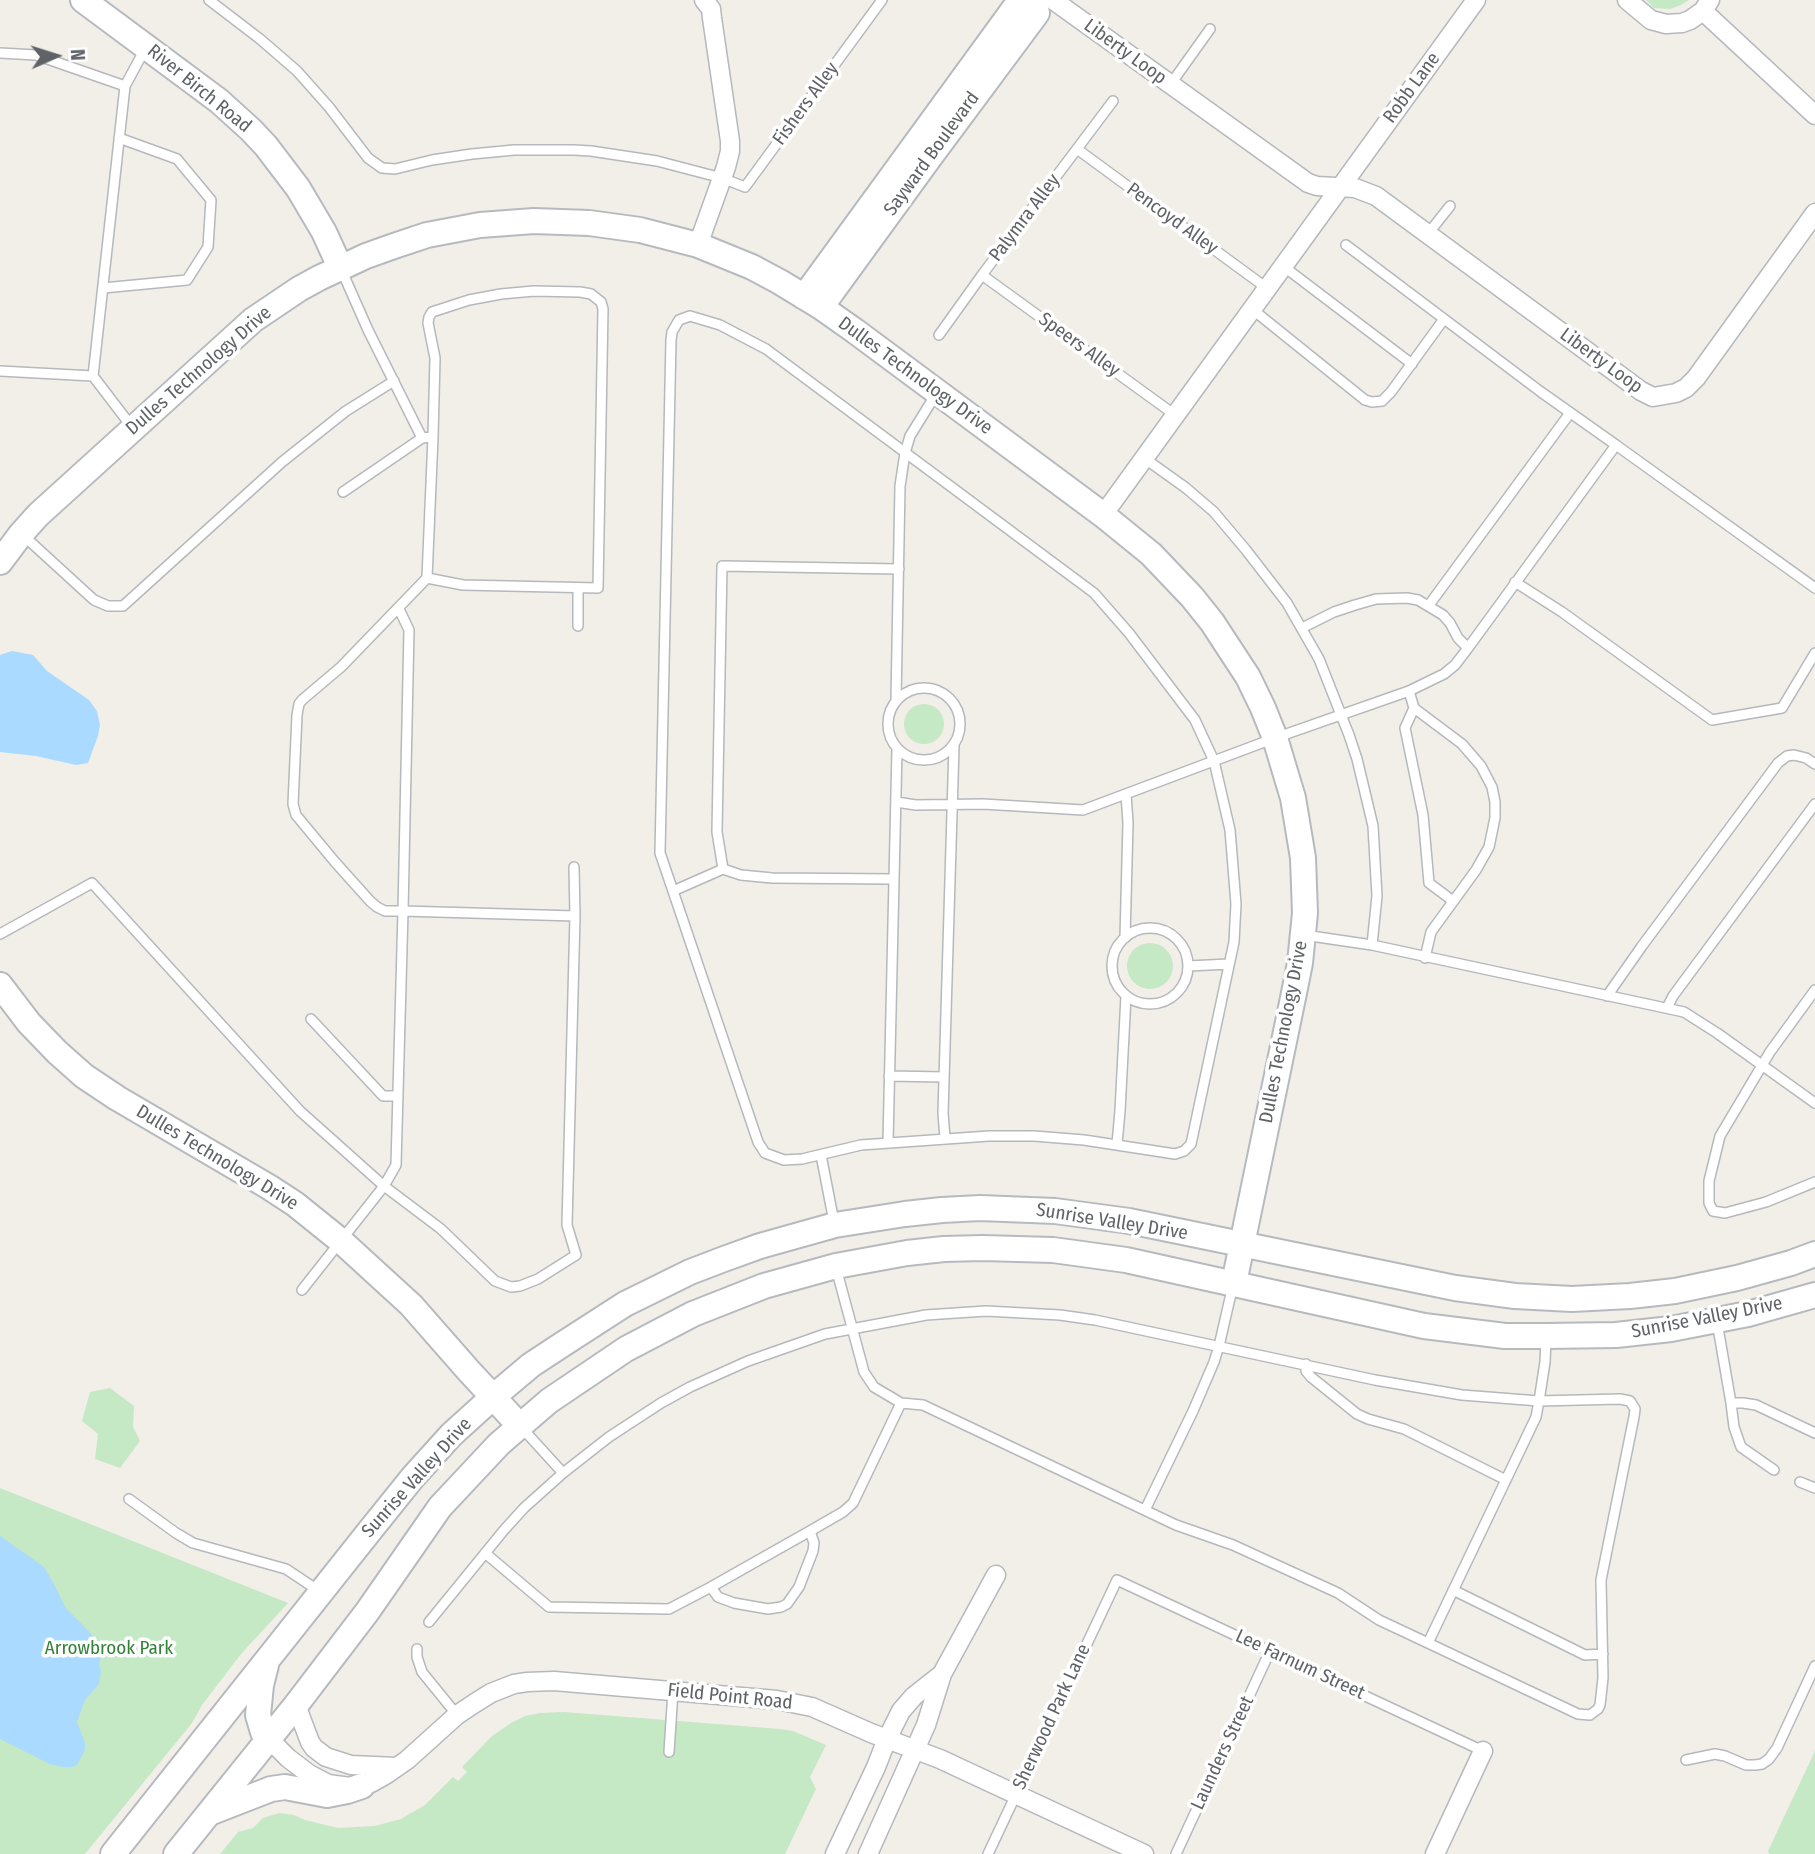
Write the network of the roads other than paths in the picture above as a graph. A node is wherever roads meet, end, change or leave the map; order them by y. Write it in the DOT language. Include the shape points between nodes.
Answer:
graph roads {
  1 [pos="83,0"];
  2 [pos="209,0"];
  3 [pos="705,0"];
  4 [pos="882,0"];
  5 [pos="1028,0"];
  6 [pos="1034,0"];
  7 [pos="1053,0"];
  8 [pos="1476,0"];
  9 [pos="1627,0"];
  10 [pos="1706,5"];
  11 [pos="1210,29"];
  12 [pos="146,47"];
  13 [pos="0,52"];
  14 [pos="1170,85"];
  15 [pos="125,86"];
  16 [pos="1113,102"];
  17 [pos="1815,115"];
  18 [pos="119,138"];
  19 [pos="1077,149"];
  20 [pos="722,178"];
  21 [pos="1344,181"];
  22 [pos="1450,206"];
  23 [pos="1815,213"];
  24 [pos="1427,234"];
  25 [pos="698,245"];
  26 [pos="1346,245"];
  27 [pos="1283,266"];
  28 [pos="340,267"];
  29 [pos="982,275"];
  30 [pos="103,288"];
  31 [pos="1268,289"];
  32 [pos="813,302"];
  33 [pos="1252,309"];
  34 [pos="1444,319"];
  35 [pos="939,335"];
  36 [pos="1412,364"];
  37 [pos="0,370"];
  38 [pos="93,376"];
  39 [pos="394,381"];
  40 [pos="937,392"];
  41 [pos="1570,413"];
  42 [pos="1175,415"];
  43 [pos="133,428"];
  44 [pos="433,437"];
  45 [pos="422,438"];
  46 [pos="1616,445"];
  47 [pos="905,453"];
  48 [pos="1144,458"];
  49 [pos="343,492"];
  50 [pos="1103,515"];
  51 [pos="21,534"];
  52 [pos="0,562"];
  53 [pos="899,569"];
  54 [pos="428,578"];
  55 [pos="1515,582"];
  56 [pos="578,588"];
  57 [pos="1815,588"];
  58 [pos="1429,605"];
  59 [pos="399,609"];
  60 [pos="578,626"];
  61 [pos="1302,628"];
  62 [pos="1468,648"];
  63 [pos="1815,653"];
  64 [pos="1409,691"];
  65 [pos="896,699"];
  66 [pos="1414,708"];
  67 [pos="1341,715"];
  68 [pos="1275,738"];
  69 [pos="954,746"];
  70 [pos="897,749"];
  71 [pos="1214,761"];
  72 [pos="1815,764"];
  73 [pos="1126,794"];
  74 [pos="896,802"];
  75 [pos="952,804"];
  76 [pos="1815,804"];
  77 [pos="574,867"];
  78 [pos="723,869"];
  79 [pos="894,879"];
  80 [pos="673,891"];
  81 [pos="1453,901"];
  82 [pos="403,911"];
  83 [pos="575,916"];
  84 [pos="0,934"];
  85 [pos="1303,935"];
  86 [pos="1125,937"];
  87 [pos="1372,945"];
  88 [pos="1425,958"];
  89 [pos="1229,964"];
  90 [pos="1188,966"];
  91 [pos="0,985"];
  92 [pos="1815,990"];
  93 [pos="1126,996"];
  94 [pos="1607,996"];
  95 [pos="1667,1008"];
  96 [pos="311,1019"];
  97 [pos="1762,1066"];
  98 [pos="889,1076"];
  99 [pos="944,1077"];
  100 [pos="398,1096"];
  101 [pos="1815,1103"];
  102 [pos="946,1138"];
  103 [pos="888,1142"];
  104 [pos="1117,1144"];
  105 [pos="821,1155"];
  106 [pos="1815,1182"];
  107 [pos="384,1185"];
  108 [pos="835,1225"];
  109 [pos="341,1241"];
  110 [pos="1241,1245"];
  111 [pos="1815,1254"];
  112 [pos="835,1266"];
  113 [pos="1234,1283"];
  114 [pos="302,1290"];
  115 [pos="1815,1295"];
  116 [pos="1717,1320"];
  117 [pos="852,1329"];
  118 [pos="1546,1336"];
  119 [pos="1220,1346"];
  120 [pos="1306,1364"];
  121 [pos="493,1397"];
  122 [pos="1539,1401"];
  123 [pos="901,1403"];
  124 [pos="1731,1403"];
  125 [pos="519,1426"];
  126 [pos="1815,1433"];
  127 [pos="1774,1470"];
  128 [pos="563,1473"];
  129 [pos="1506,1480"];
  130 [pos="1800,1482"];
  131 [pos="1815,1488"];
  132 [pos="130,1499"];
  133 [pos="1145,1510"];
  134 [pos="810,1531"];
  135 [pos="485,1553"];
  136 [pos="996,1575"];
  137 [pos="1117,1580"];
  138 [pos="711,1587"];
  139 [pos="1453,1590"];
  140 [pos="320,1592"];
  141 [pos="429,1622"];
  142 [pos="1428,1643"];
  143 [pos="417,1649"];
  144 [pos="1270,1651"];
  145 [pos="1603,1654"];
  146 [pos="268,1658"];
  147 [pos="1815,1666"];
  148 [pos="942,1674"];
  149 [pos="673,1691"];
  150 [pos="296,1705"];
  151 [pos="457,1716"];
  152 [pos="269,1739"];
  153 [pos="887,1739"];
  154 [pos="915,1750"];
  155 [pos="1483,1751"];
  156 [pos="669,1752"];
  157 [pos="1686,1760"];
  158 [pos="397,1767"];
  159 [pos="362,1786"];
  160 [pos="1016,1794"];
  161 [pos="208,1814"];
  162 [pos="113,1854"];
  163 [pos="176,1854"];
  164 [pos="835,1854"];
  165 [pos="868,1854"];
  166 [pos="988,1854"];
  167 [pos="1144,1854"];
  168 [pos="1175,1854"];
  169 [pos="1435,1854"];
  1 -- 12 [label="main road, River Birch Road"];
  2 -- 20 [label="lane" via="297,71 369,158 382,167 395,169 514,150 591,150"];
  3 -- 20 [label="street" via="711,9 730,141"];
  4 -- 20 [label="lane, Fishers Alley" via="745,187"];
  5 -- 32 [label="main road, Sayward Boulevard" via="1016,6"];
  6 -- 32 [label="main road, Sayward Boulevard" via="1037,13 930,157"];
  7 -- 14 [label="street, Liberty Loop"];
  8 -- 21 [label="street, Robb Lane"];
  9 -- 10 [label="street" via="1651,20 1666,24 1690,20"];
  10 -- 17 [label="street"];
  11 -- 14 [label="lane"];
  12 -- 15 [label="lane"];
  12 -- 28 [label="main road, River Birch Road" via="219,101 266,146 312,210"];
  13 -- 15 [label="lane" via="36,55"];
  14 -- 21 [label="street, Liberty Loop" via="1308,183"];
  15 -- 18 [label="lane"];
  16 -- 19 [label="lane, Palymra Alley"];
  18 -- 30 [label="lane"];
  18 -- 30 [label="lane" via="177,159 211,200 208,247 187,280"];
  19 -- 29 [label="lane, Palymra Alley"];
  19 -- 31 [label="lane, Pencoyd Alley"];
  20 -- 25 [label="street"];
  21 -- 24 [label="street, Liberty Loop" via="1370,192"];
  21 -- 27 [label="street"];
  22 -- 24 [label="lane"];
  23 -- 24 [label="street, Liberty Loop" via="1696,378 1664,397 1640,391"];
  25 -- 28 [label="main road, Dulles Technology Drive" via="613,226 508,222 427,235"];
  25 -- 32 [label="main road, Dulles Technology Drive" via="752,267"];
  26 -- 34 [label="lane"];
  27 -- 31 [label="street"];
  27 -- 36 [label="lane"];
  28 -- 39 [label="lane"];
  28 -- 43 [label="main road, Dulles Technology Drive" via="253,320"];
  29 -- 35 [label="lane, Palymra Alley"];
  29 -- 42 [label="lane, Speers Alley"];
  30 -- 38 [label="lane"];
  31 -- 33 [label="street"];
  32 -- 40 [label="main road, Dulles Technology Drive"];
  33 -- 36 [label="lane" via="1365,400 1382,401"];
  33 -- 42 [label="street"];
  34 -- 36 [label="lane"];
  34 -- 41 [label="lane"];
  37 -- 38 [label="lane"];
  38 -- 43 [label="lane"];
  39 -- 45 [label="lane"];
  39 -- 51 [label="lane" via="346,411 282,462 123,606 94,600"];
  40 -- 47 [label="lane"];
  40 -- 50 [label="main road, Dulles Technology Drive"];
  41 -- 46 [label="lane"];
  41 -- 58 [label="lane"];
  42 -- 48 [label="street"];
  43 -- 51 [label="main road, Dulles Technology Drive"];
  44 -- 45 [label="lane"];
  44 -- 54 [label="lane"];
  44 -- 56 [label="lane" via="435,358 428,323 432,312 469,300 534,291 598,297 603,309 597,588"];
  45 -- 49 [label="lane"];
  46 -- 55 [label="lane"];
  46 -- 57 [label="lane"];
  47 -- 53 [label="lane"];
  47 -- 71 [label="lane" via="1094,593 1195,720"];
  47 -- 80 [label="lane" via="741,335 696,316 683,317 675,325 671,340 660,853"];
  48 -- 50 [label="street"];
  48 -- 61 [label="lane" via="1214,512"];
  50 -- 68 [label="main road, Dulles Technology Drive" via="1172,574 1212,622 1248,677"];
  51 -- 52 [label="main road, Dulles Technology Drive"];
  53 -- 65 [label="lane"];
  53 -- 78 [label="lane" via="723,566 717,832"];
  54 -- 56 [label="lane" via="463,585"];
  54 -- 59 [label="lane"];
  55 -- 62 [label="lane"];
  55 -- 63 [label="lane" via="1712,720 1782,708"];
  56 -- 60 [label="lane"];
  58 -- 61 [label="lane" via="1407,598 1376,599"];
  58 -- 62 [label="lane" via="1443,614"];
  59 -- 82 [label="lane" via="410,630"];
  59 -- 82 [label="lane" via="299,704 293,804 296,816 370,901 381,910"];
  61 -- 67 [label="lane" via="1320,659"];
  62 -- 64 [label="lane" via="1444,674"];
  64 -- 66 [label="lane"];
  64 -- 67 [label="lane"];
  65 -- 69 [label="lane" via="918,688 942,692 958,711 959,735"];
  65 -- 70 [label="lane" via="887,730"];
  66 -- 81 [label="lane" via="1405,728 1423,815 1429,883"];
  66 -- 81 [label="lane" via="1472,754 1492,787 1495,818 1489,847"];
  67 -- 68 [label="lane"];
  67 -- 87 [label="lane" via="1373,826 1377,896"];
  68 -- 71 [label="lane"];
  68 -- 85 [label="main road, Dulles Technology Drive" via="1300,836"];
  69 -- 70 [label="lane" via="926,761"];
  69 -- 75 [label="lane"];
  70 -- 74 [label="lane"];
  71 -- 73 [label="lane"];
  71 -- 89 [label="lane" via="1234,866 1236,904"];
  72 -- 94 [label="lane" via="1794,755 1778,763"];
  73 -- 75 [label="lane" via="1083,810"];
  73 -- 86 [label="lane"];
  74 -- 75 [label="lane"];
  74 -- 79 [label="lane"];
  75 -- 99 [label="lane"];
  76 -- 95 [label="lane"];
  77 -- 83 [label="lane"];
  78 -- 79 [label="lane" via="772,878"];
  78 -- 80 [label="lane"];
  79 -- 98 [label="lane"];
  80 -- 105 [label="lane" via="761,1148 784,1160"];
  81 -- 88 [label="lane" via="1432,932"];
  82 -- 83 [label="lane"];
  82 -- 100 [label="lane"];
  83 -- 107 [label="lane" via="567,1225 576,1255 538,1279 520,1286 502,1284"];
  84 -- 107 [label="lane" via="92,883 300,1111"];
  85 -- 87 [label="lane"];
  85 -- 110 [label="main road, Dulles Technology Drive"];
  86 -- 90 [label="lane" via="1139,929 1167,932 1184,949"];
  86 -- 93 [label="lane" via="1114,952 1111,967 1114,981"];
  87 -- 88 [label="lane"];
  88 -- 94 [label="lane"];
  89 -- 90 [label="lane"];
  89 -- 104 [label="lane" via="1191,1144 1175,1154"];
  90 -- 93 [label="lane" via="1181,989 1173,997 1146,1004"];
  91 -- 109 [label="main road, Dulles Technology Drive" via="29,1023 84,1076 269,1187"];
  92 -- 97 [label="lane"];
  93 -- 104 [label="lane"];
  94 -- 95 [label="lane"];
  95 -- 97 [label="lane" via="1684,1012 1717,1032"];
  96 -- 100 [label="lane" via="383,1096"];
  97 -- 101 [label="lane"];
  97 -- 106 [label="lane" via="1720,1136 1709,1181 1710,1208 1725,1213"];
  98 -- 99 [label="lane"];
  98 -- 103 [label="lane"];
  99 -- 102 [label="lane"];
  100 -- 107 [label="lane" via="396,1165"];
  102 -- 103 [label="lane"];
  102 -- 104 [label="lane" via="1034,1136"];
  103 -- 105 [label="lane"];
  105 -- 108 [label="lane"];
  107 -- 109 [label="lane"];
  108 -- 110 [label="main road, Sunrise Valley Drive" via="942,1210 1018,1209 1129,1221"];
  108 -- 121 [label="main road, Sunrise Valley Drive" via="724,1259 625,1304 562,1343"];
  109 -- 114 [label="lane"];
  109 -- 121 [label="main road, Dulles Technology Drive" via="411,1305"];
  110 -- 111 [label="main road, Sunrise Valley Drive" via="1455,1288 1572,1298 1675,1291"];
  110 -- 113 [label="main road, Dulles Technology Drive"];
  112 -- 113 [label="main road, Sunrise Valley Drive" via="944,1249 1041,1250 1126,1260"];
  112 -- 117 [label="lane"];
  112 -- 125 [label="main road, Sunrise Valley Drive" via="764,1286 659,1330 589,1373"];
  113 -- 118 [label="main road, Sunrise Valley Drive" via="1424,1326"];
  113 -- 119 [label="lane"];
  115 -- 116 [label="main road, Sunrise Valley Drive"];
  116 -- 118 [label="main road, Sunrise Valley Drive" via="1616,1335"];
  116 -- 124 [label="lane"];
  117 -- 119 [label="lane" via="926,1315 986,1311 1072,1316"];
  117 -- 123 [label="lane" via="868,1379"];
  117 -- 128 [label="lane" via="775,1350 690,1387 617,1432"];
  118 -- 122 [label="lane"];
  119 -- 120 [label="lane"];
  119 -- 133 [label="lane"];
  120 -- 122 [label="lane" via="1462,1395"];
  120 -- 129 [label="lane" via="1311,1377 1357,1414 1404,1429"];
  121 -- 125 [label="main road, Dulles Technology Drive"];
  121 -- 140 [label="main road, Sunrise Valley Drive" via="432,1455"];
  122 -- 129 [label="lane"];
  122 -- 145 [label="lane" via="1620,1399 1630,1401 1635,1409 1602,1570"];
  123 -- 133 [label="lane" via="923,1405"];
  123 -- 134 [label="lane" via="853,1503"];
  124 -- 126 [label="lane" via="1756,1405"];
  124 -- 127 [label="lane" via="1741,1447"];
  125 -- 128 [label="lane"];
  125 -- 150 [label="main road, Sunrise Valley Drive" via="440,1507"];
  128 -- 135 [label="lane"];
  129 -- 139 [label="lane"];
  130 -- 131 [label="lane"];
  132 -- 140 [label="lane" via="193,1543 286,1569"];
  133 -- 142 [label="lane" via="1338,1592 1379,1620"];
  134 -- 138 [label="lane"];
  134 -- 138 [label="lane" via="814,1551 787,1604 768,1609 734,1603 718,1597"];
  135 -- 138 [label="lane" via="549,1607 669,1609"];
  135 -- 141 [label="lane"];
  136 -- 148 [label="street"];
  137 -- 144 [label="lane, Lee Farnum Street"];
  137 -- 160 [label="lane, Sherwood Park Lane"];
  139 -- 142 [label="lane"];
  139 -- 145 [label="lane" via="1585,1655"];
  140 -- 146 [label="main road, Sunrise Valley Drive"];
  142 -- 145 [label="lane" via="1584,1715 1594,1713 1600,1705"];
  143 -- 151 [label="lane" via="422,1672"];
  144 -- 155 [label="lane, Lee Farnum Street"];
  144 -- 168 [label="lane, Launders Street"];
  146 -- 152 [label="main road" via="258,1715"];
  146 -- 162 [label="main road, Sunrise Valley Drive"];
  147 -- 157 [label="lane" via="1769,1759 1755,1765 1715,1754"];
  148 -- 153 [label="street" via="901,1711"];
  148 -- 154 [label="street"];
  149 -- 151 [label="street, Field Point Road" via="527,1682 491,1693"];
  149 -- 153 [label="street, Field Point Road" via="800,1704"];
  149 -- 156 [label="lane"];
  150 -- 152 [label="main road, Sunrise Valley Drive"];
  150 -- 158 [label="street" via="310,1742 327,1757 351,1765"];
  151 -- 158 [label="street, Field Point Road"];
  152 -- 159 [label="street" via="318,1780"];
  152 -- 161 [label="main road, Sunrise Valley Drive"];
  153 -- 154 [label="street, Field Point Road"];
  153 -- 164 [label="street"];
  154 -- 160 [label="street, Field Point Road"];
  154 -- 165 [label="street"];
  155 -- 169 [label="street"];
  158 -- 159 [label="street, Field Point Road"];
  159 -- 161 [label="main road" via="327,1795 271,1788"];
  160 -- 166 [label="lane, Sherwood Park Lane"];
  160 -- 167 [label="street, Field Point Road"];
  161 -- 163 [label="main road, Sunrise Valley Drive"];
}
